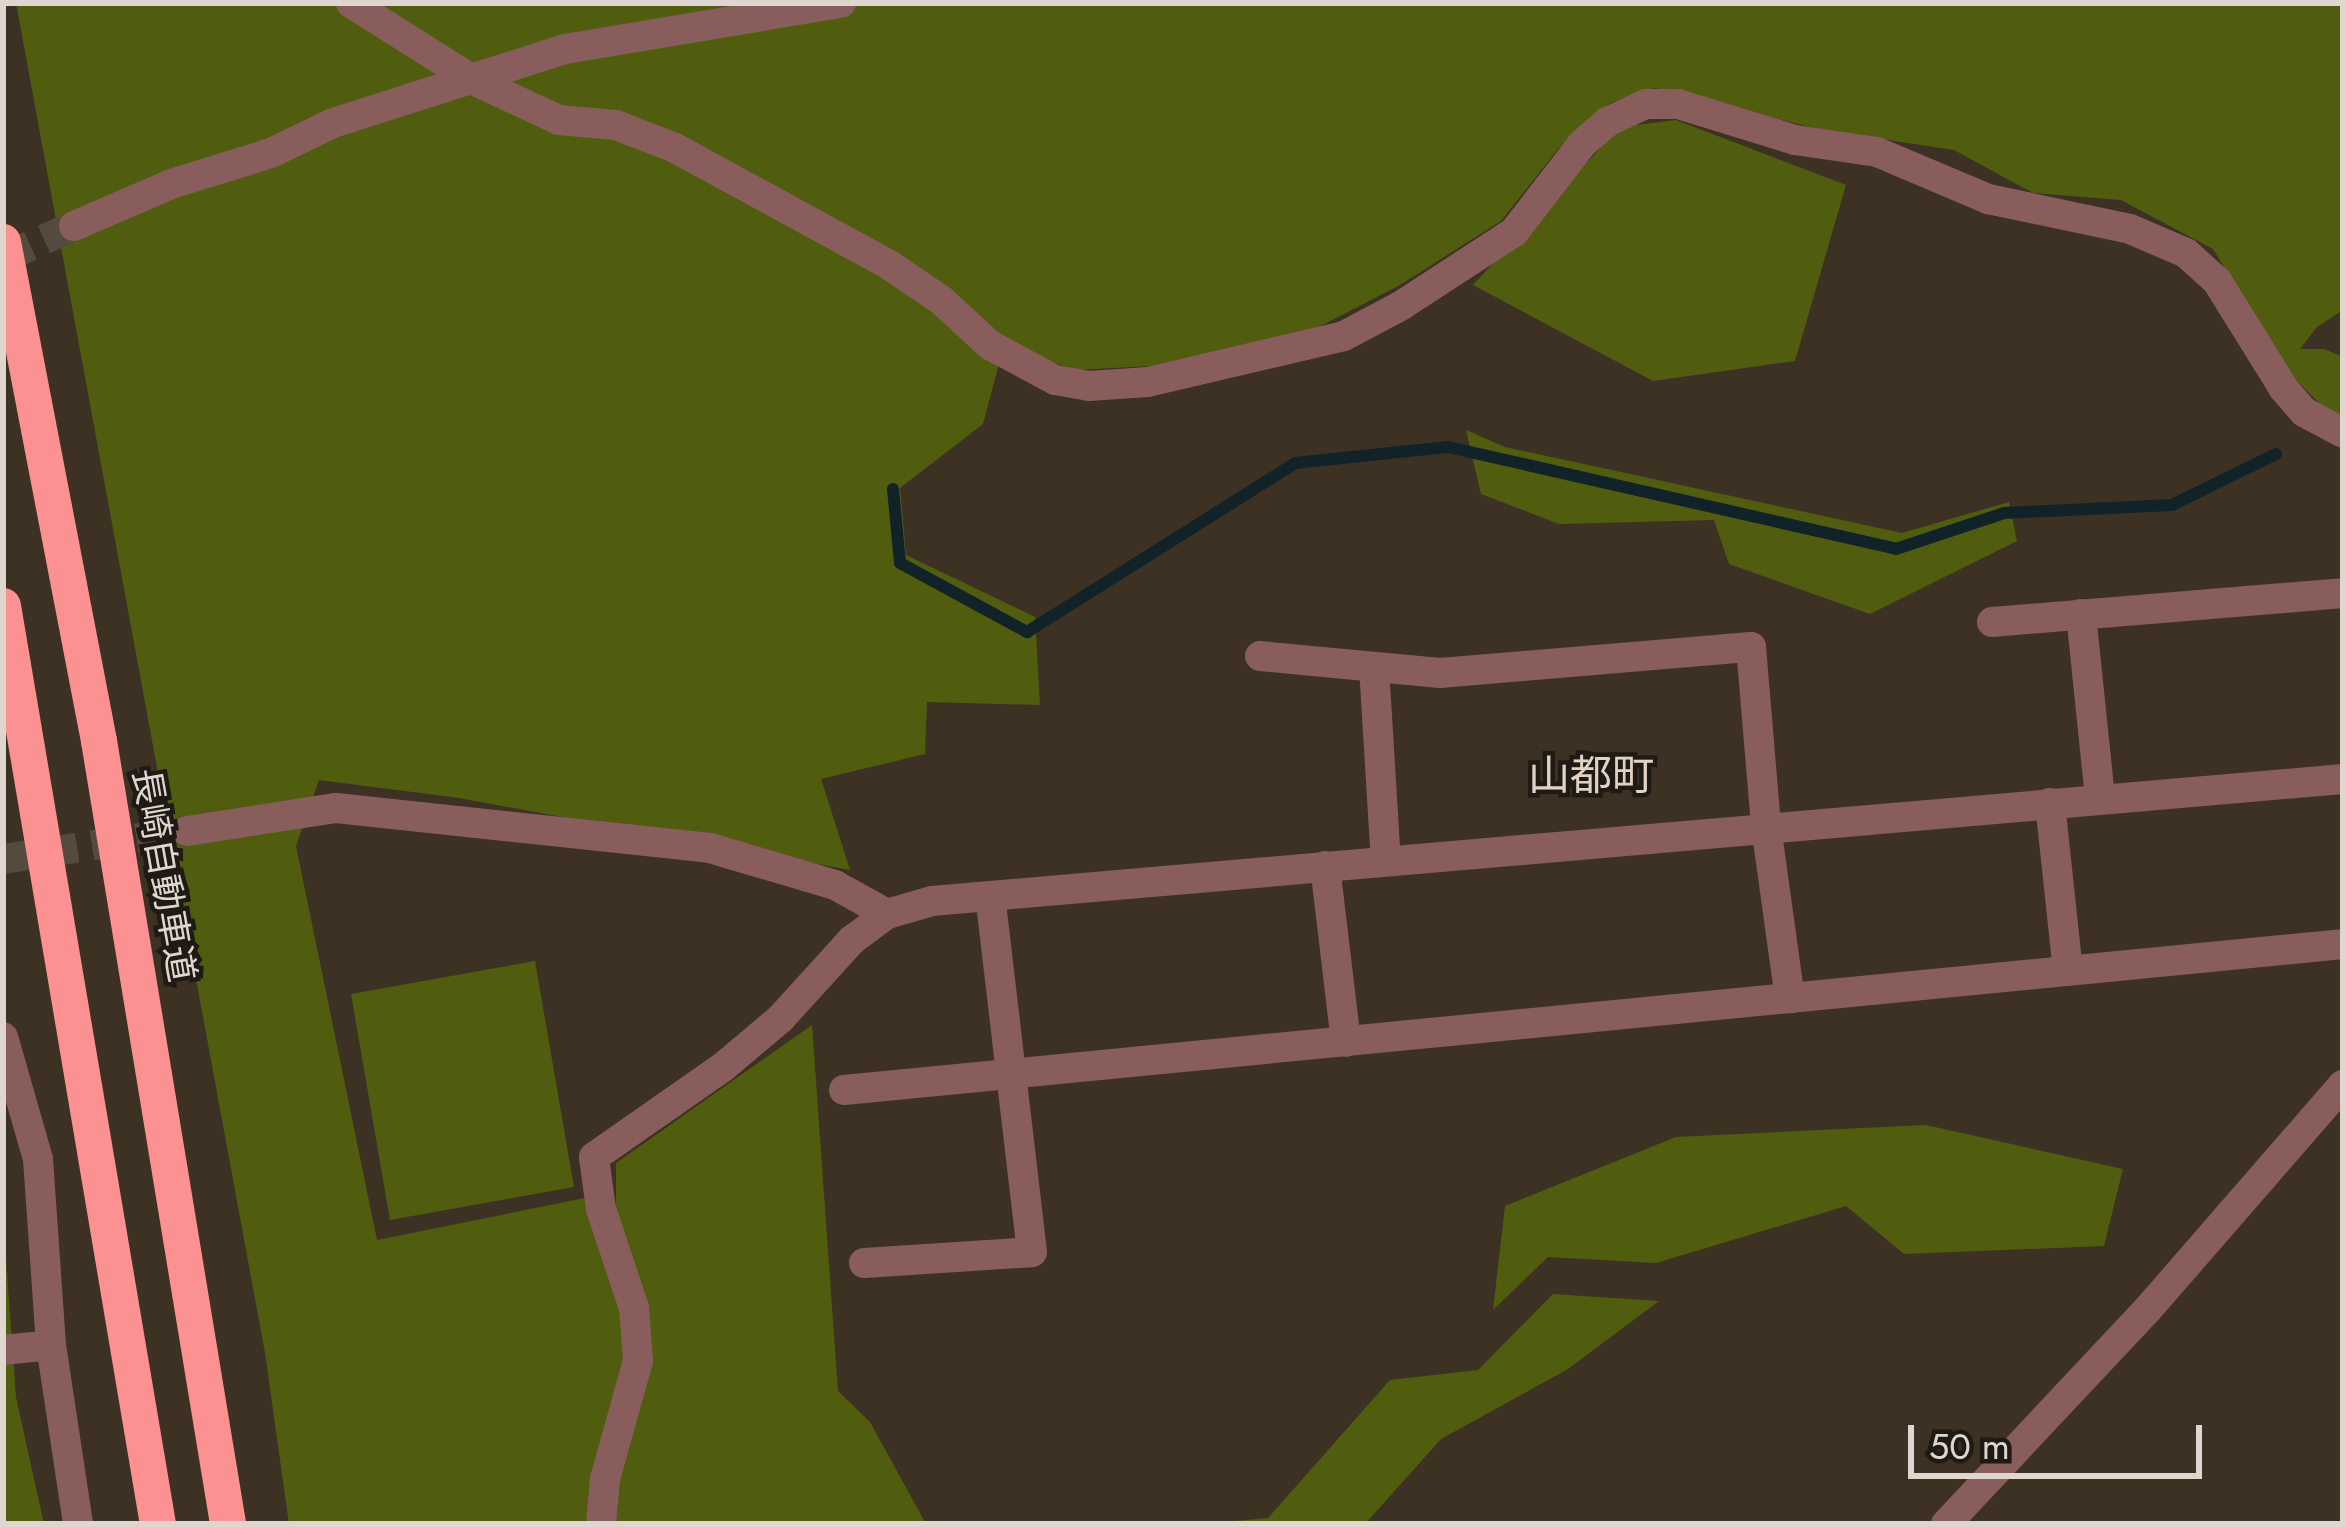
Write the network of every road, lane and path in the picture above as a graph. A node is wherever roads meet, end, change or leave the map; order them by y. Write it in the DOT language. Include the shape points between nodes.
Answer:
graph roads {
  1 [pos="351,3"];
  2 [pos="841,3"];
  3 [pos="471,79"];
  4 [pos="74,226"];
  5 [pos="3,242"];
  6 [pos="2343,433"];
  7 [pos="2343,593"];
  8 [pos="3,606"];
  9 [pos="2081,614"];
  10 [pos="1992,622"];
  11 [pos="1260,656"];
  12 [pos="1374,667"];
  13 [pos="2343,779"];
  14 [pos="2100,799"];
  15 [pos="2050,803"];
  16 [pos="1766,826"];
  17 [pos="187,831"];
  18 [pos="1386,861"];
  19 [pos="1325,866"];
  20 [pos="990,896"];
  21 [pos="886,914"];
  22 [pos="2343,944"];
  23 [pos="2068,970"];
  24 [pos="1790,998"];
  25 [pos="3,1037"];
  26 [pos="1346,1042"];
  27 [pos="1010,1074"];
  28 [pos="2343,1085"];
  29 [pos="844,1090"];
  30 [pos="864,1263"];
  31 [pos="51,1345"];
  32 [pos="3,1350"];
  33 [pos="78,1524"];
  34 [pos="158,1524"];
  35 [pos="228,1524"];
  36 [pos="601,1524"];
  37 [pos="1946,1524"];
  1 -- 3 [label="street"];
  2 -- 3 [label="street" via="565,49"];
  3 -- 4 [label="street" via="333,123"];
  3 -- 6 [label="street" via="560,120 616,125 675,148 887,264 990,345 1054,380 1089,386 1148,382 1345,336 1514,232 1607,122 1646,104 1678,104 1795,140 1877,152 1988,199 2130,229 2186,253 2217,281 2304,412"];
  5 -- 35 [label="highway, 長崎自動車道" via="99,741"];
  7 -- 9 [label="street"];
  8 -- 34 [label="highway"];
  9 -- 10 [label="street"];
  9 -- 14 [label="street"];
  11 -- 12 [label="street"];
  12 -- 16 [label="street" via="1440,674 1751,647"];
  12 -- 18 [label="street"];
  13 -- 14 [label="street"];
  14 -- 15 [label="street"];
  15 -- 16 [label="street"];
  15 -- 23 [label="street"];
  16 -- 18 [label="street"];
  16 -- 24 [label="street"];
  17 -- 21 [label="street" via="336,808 710,848 836,885"];
  18 -- 19 [label="street"];
  19 -- 20 [label="street"];
  19 -- 26 [label="street"];
  20 -- 21 [label="street"];
  20 -- 27 [label="street"];
  21 -- 36 [label="street" via="723,1067 594,1156 601,1209 634,1308 638,1361 605,1479"];
  22 -- 23 [label="street"];
  23 -- 24 [label="street"];
  24 -- 26 [label="street"];
  25 -- 31 [label="street" via="38,1159"];
  26 -- 27 [label="street"];
  27 -- 29 [label="street"];
  27 -- 30 [label="street" via="1033,1252"];
  28 -- 37 [label="street" via="2148,1310"];
  31 -- 32 [label="street"];
  31 -- 33 [label="street"];
}
